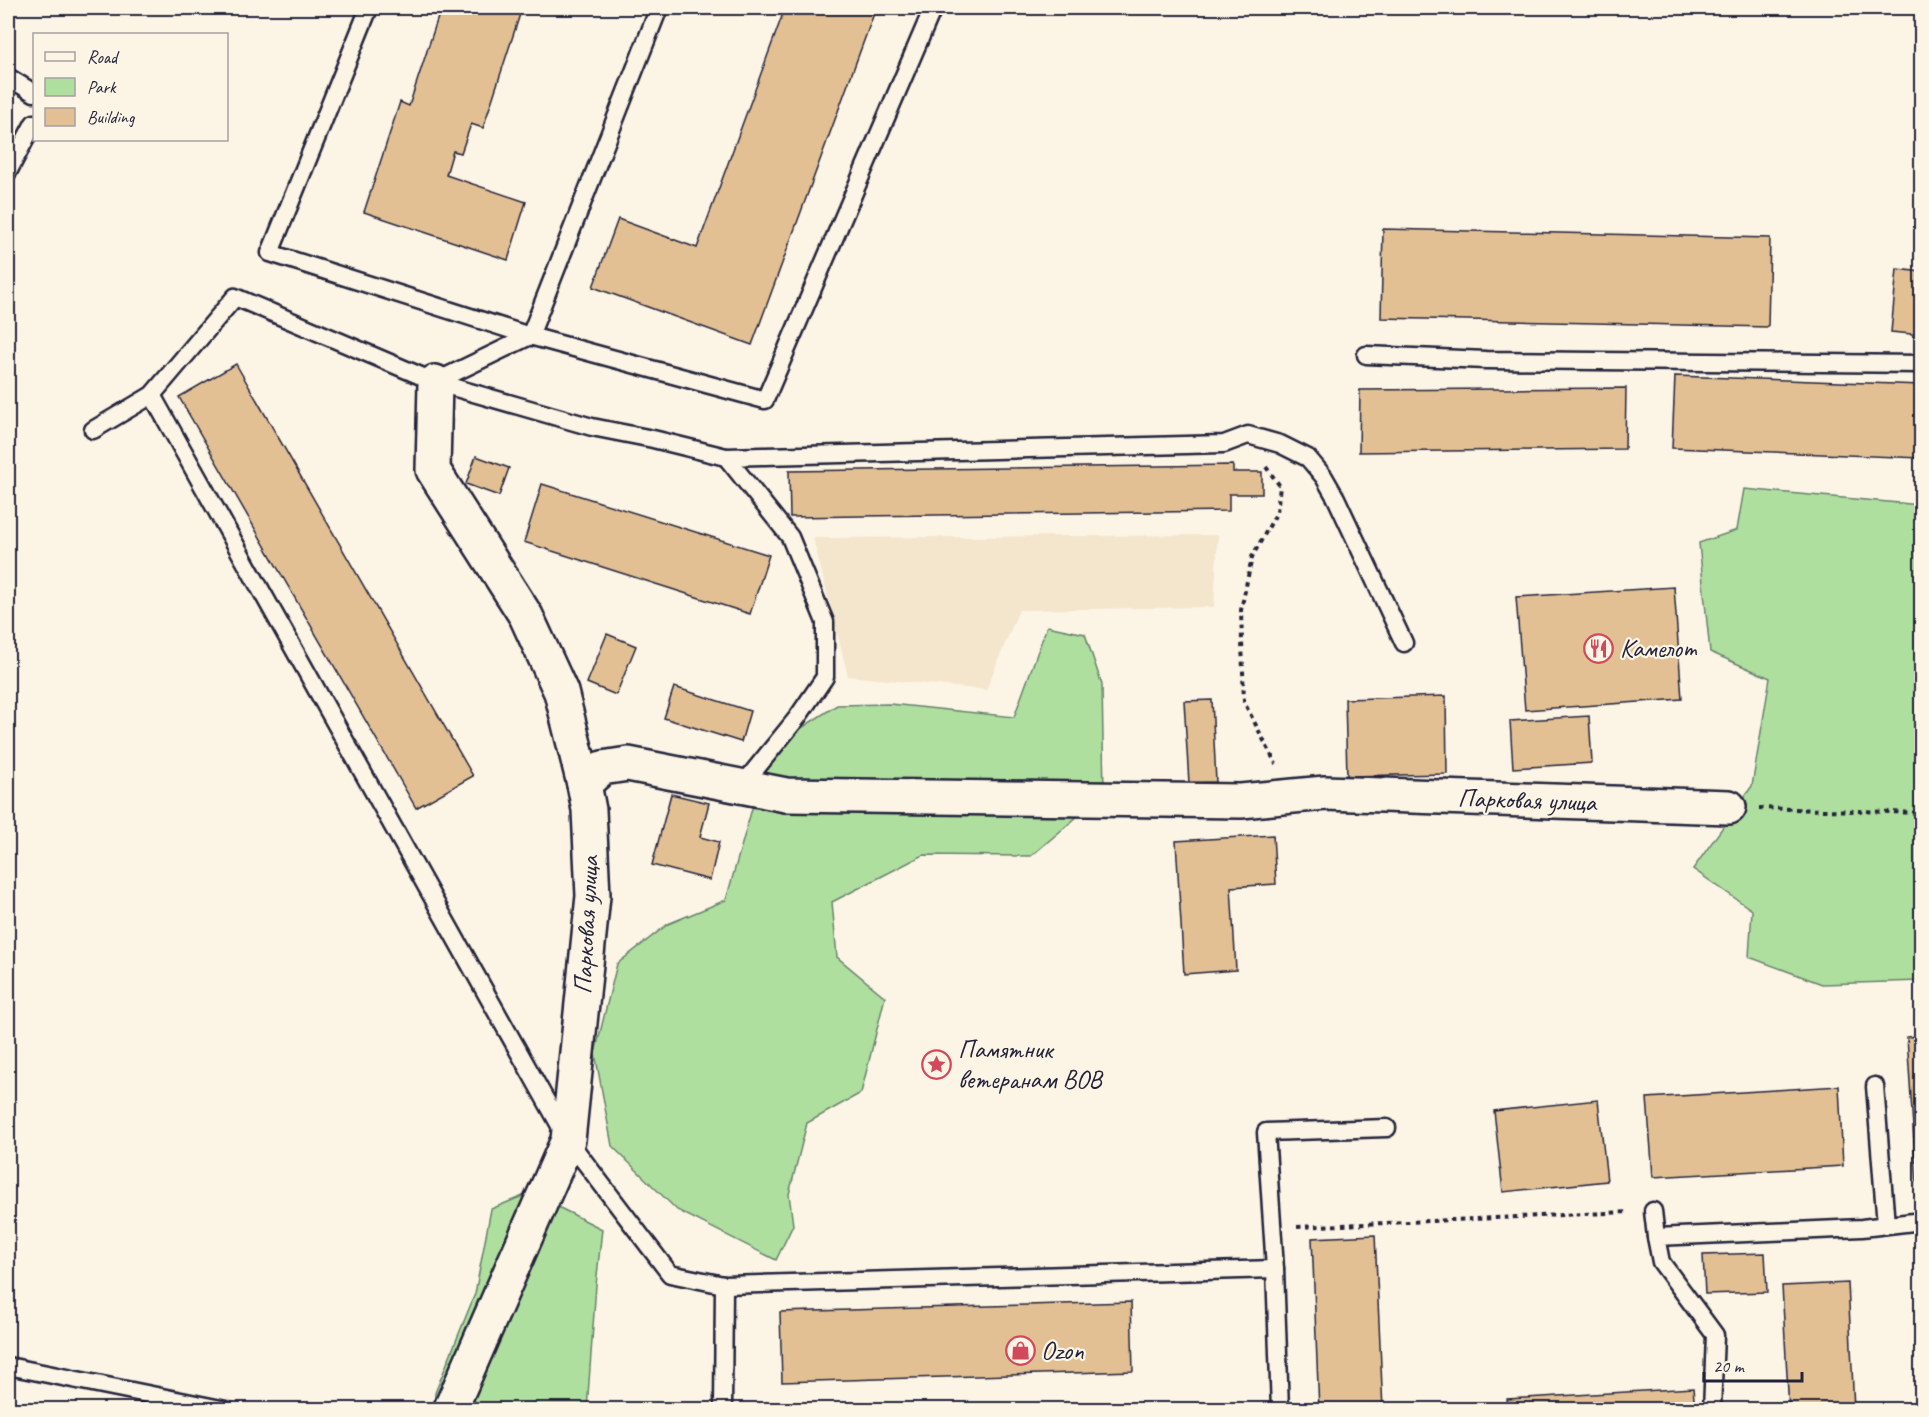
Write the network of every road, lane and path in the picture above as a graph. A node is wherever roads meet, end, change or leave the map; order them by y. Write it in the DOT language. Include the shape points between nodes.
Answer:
graph roads {
  1 [pos="369,8"];
  2 [pos="659,8"];
  3 [pos="933,8"];
  4 [pos="8,77"];
  5 [pos="33,92"];
  6 [pos="33,125"];
  7 [pos="8,172"];
  8 [pos="530,336"];
  9 [pos="1366,355"];
  10 [pos="1922,364"];
  11 [pos="435,382"];
  12 [pos="152,395"];
  13 [pos="93,430"];
  14 [pos="1239,438"];
  15 [pos="726,458"];
  16 [pos="1404,642"];
  17 [pos="584,784"];
  18 [pos="741,787"];
  19 [pos="1292,796"];
  20 [pos="1729,807"];
  21 [pos="1922,813"];
  22 [pos="1875,1086"];
  23 [pos="1387,1128"];
  24 [pos="568,1140"];
  25 [pos="1653,1210"];
  26 [pos="1922,1221"];
  27 [pos="1886,1226"];
  28 [pos="1273,1228"];
  29 [pos="1656,1237"];
  30 [pos="1275,1269"];
  31 [pos="724,1285"];
  32 [pos="8,1366"];
  33 [pos="226,1410"];
  34 [pos="450,1410"];
  35 [pos="723,1410"];
  36 [pos="1280,1410"];
  37 [pos="1712,1410"];
  1 -- 8 [label="lane" via="270,253"];
  2 -- 8 [label="lane"];
  3 -- 8 [label="lane" via="765,400"];
  4 -- 5 [label="lane"];
  6 -- 7 [label="lane"];
  8 -- 11 [label="lane"];
  9 -- 10 [label="lane" via="1486,360"];
  11 -- 12 [label="lane" via="235,297"];
  11 -- 15 [label="lane" via="591,426"];
  11 -- 17 [label="street, Парковая улица" via="433,470 526,616 561,692"];
  12 -- 13 [label="lane"];
  12 -- 24 [label="lane"];
  14 -- 15 [label="lane" via="1224,444"];
  14 -- 16 [label="lane" via="1248,435 1280,444 1308,458 1324,477"];
  14 -- 19 [label="path" via="1280,486 1277,512 1252,557 1241,610 1244,702"];
  15 -- 18 [label="lane" via="790,537 825,622 825,677"];
  17 -- 18 [label="street, Парковая улица" via="602,768 628,764"];
  17 -- 24 [label="street, Парковая улица" via="593,896"];
  18 -- 19 [label="street, Парковая улица" via="786,795 1241,801"];
  19 -- 20 [label="street, Парковая улица" via="1325,793"];
  20 -- 21 [label="path"];
  22 -- 27 [label="lane"];
  23 -- 28 [label="lane" via="1266,1132"];
  24 -- 31 [label="lane" via="670,1274"];
  24 -- 34 [label="street, Парковая улица"];
  25 -- 28 [label="path"];
  25 -- 29 [label="lane"];
  26 -- 27 [label="lane"];
  27 -- 29 [label="lane"];
  28 -- 30 [label="lane"];
  29 -- 37 [label="lane" via="1661,1262 1715,1335"];
  30 -- 31 [label="lane"];
  30 -- 36 [label="lane"];
  31 -- 35 [label="lane"];
  32 -- 33 [label="lane"];
}
